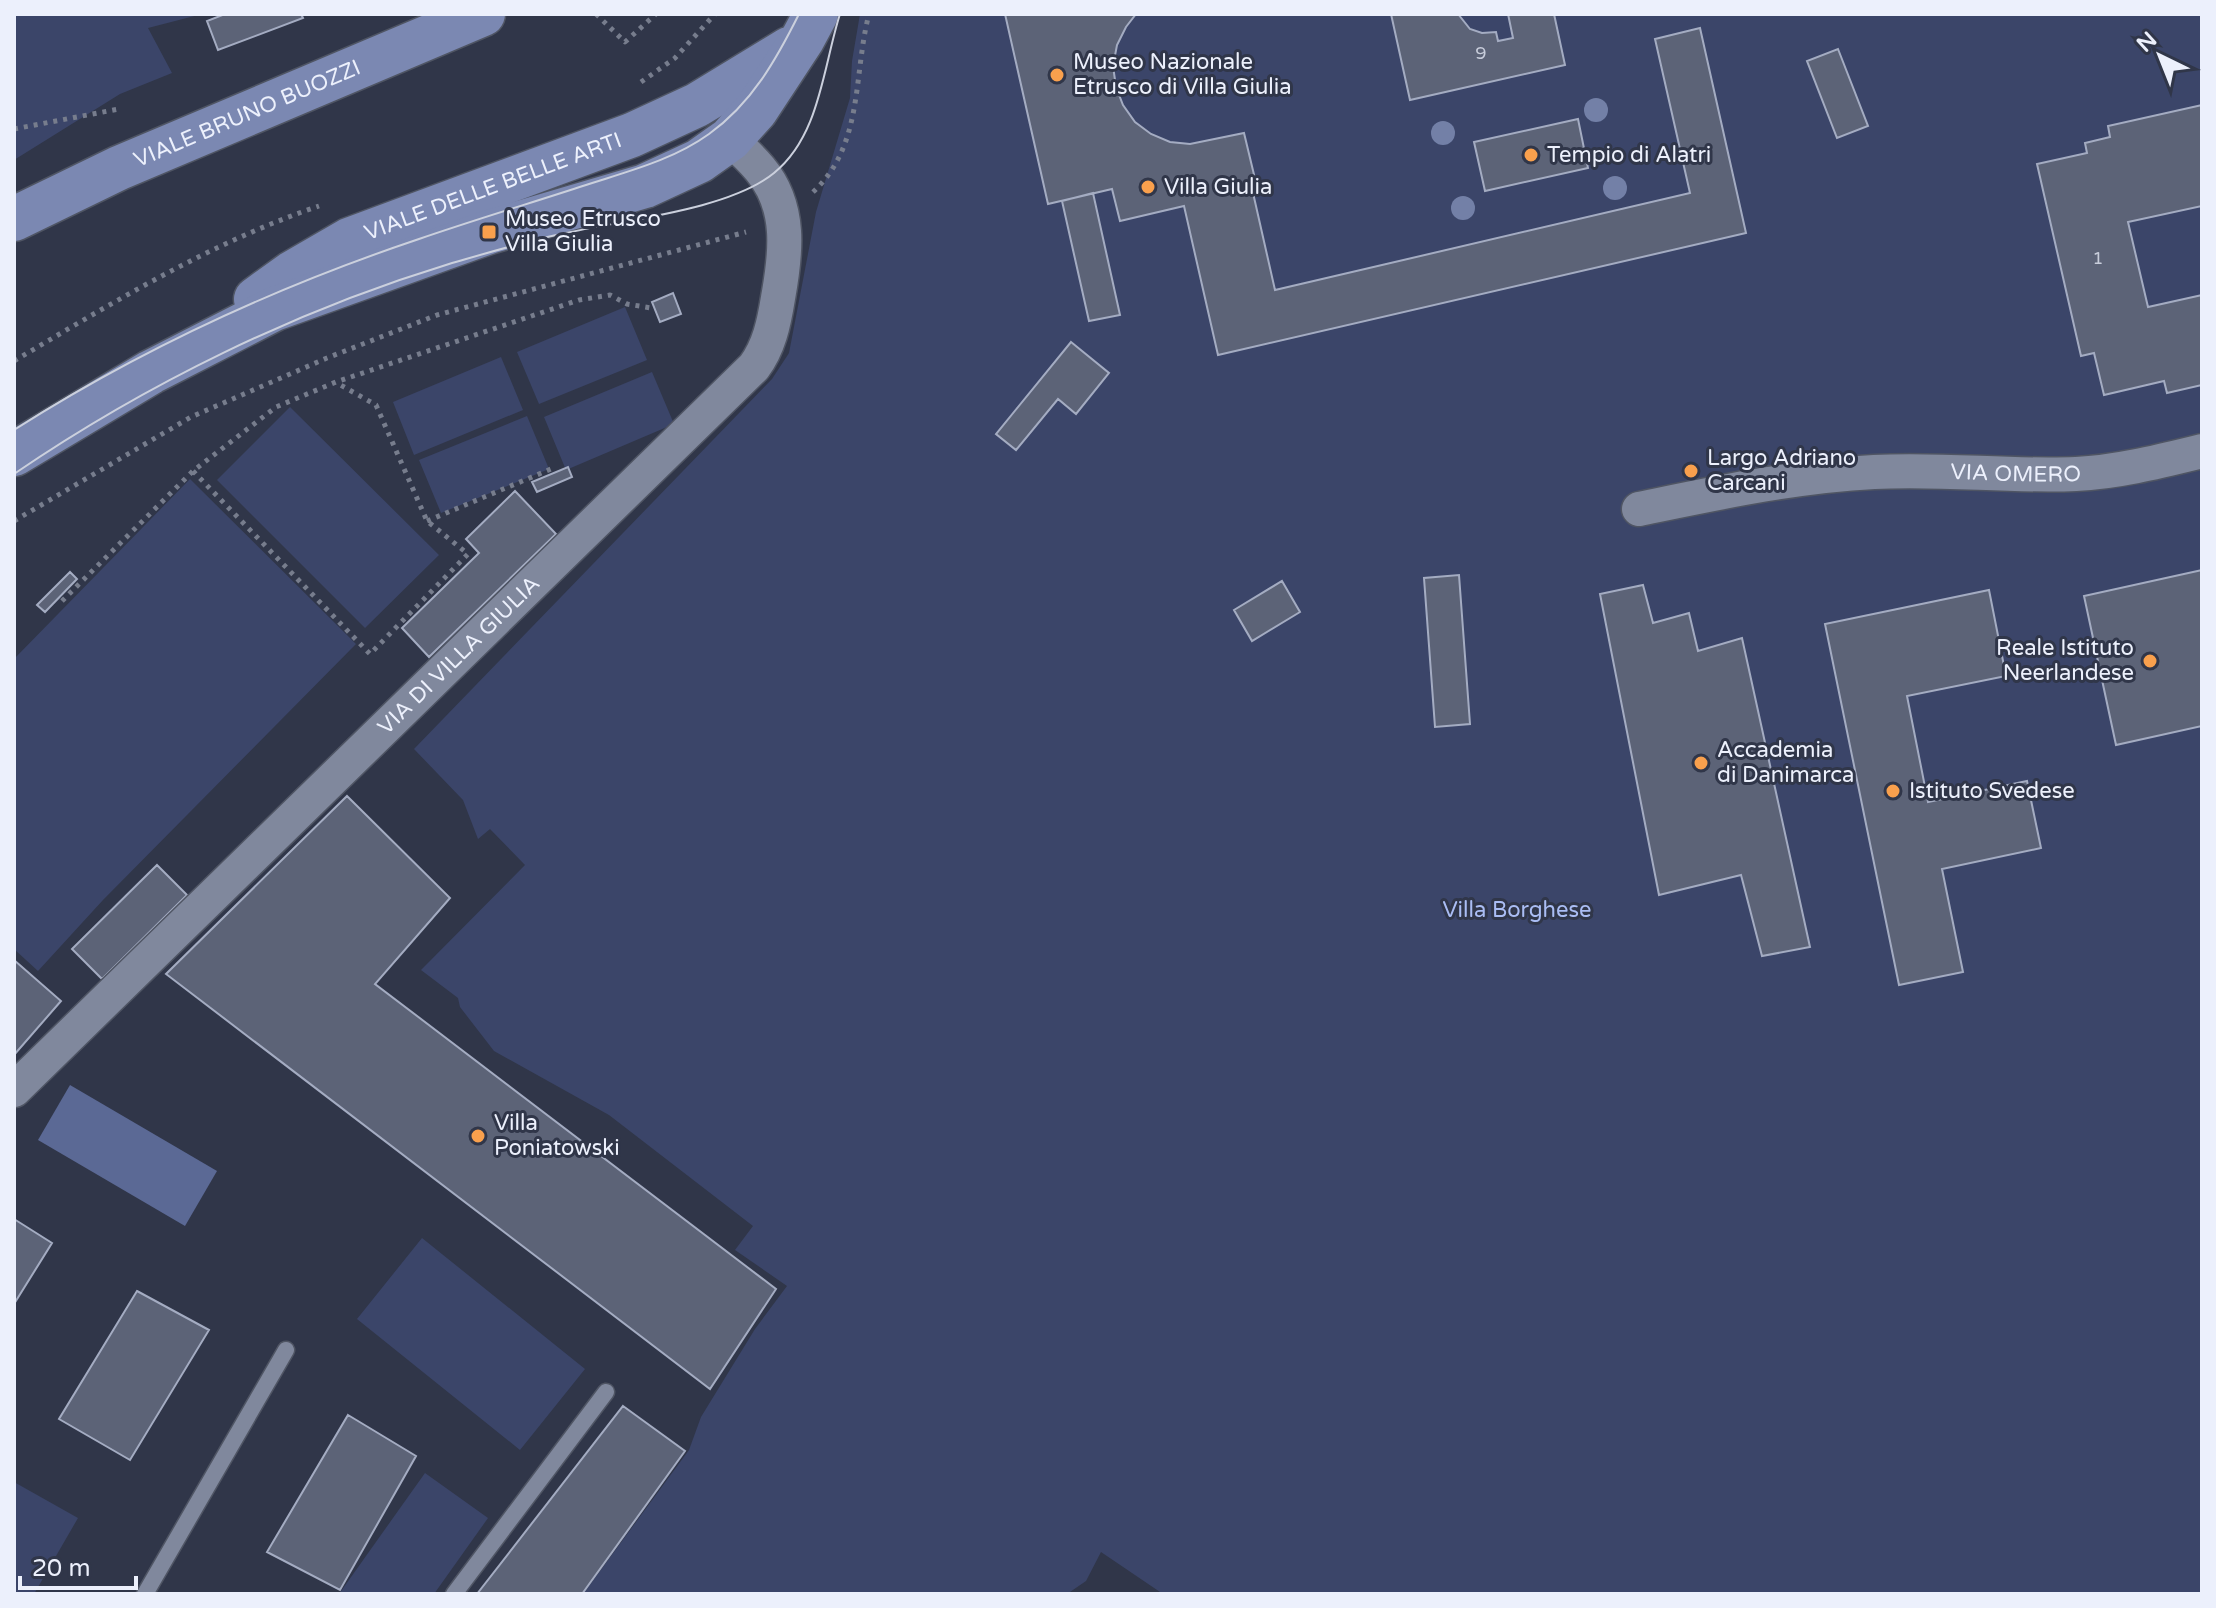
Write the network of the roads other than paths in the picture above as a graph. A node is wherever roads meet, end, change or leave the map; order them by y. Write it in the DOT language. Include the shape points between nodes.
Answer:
graph roads {
  1 [pos="483,14"];
  2 [pos="809,27"];
  3 [pos="730,139"];
  4 [pos="14,219"];
  5 [pos="195,348"];
  6 [pos="2202,451"];
  7 [pos="14,454"];
  8 [pos="1639,509"];
  9 [pos="14,1090"];
  10 [pos="286,1350"];
  11 [pos="606,1392"];
  12 [pos="145,1594"];
  13 [pos="454,1594"];
  1 -- 4 [label="street, VIALE BRUNO BUOZZI" via="119,168"];
  2 -- 3 [label="street, VIALE DELLE BELLE ARTI" via="756,110"];
  2 -- 5 [label="street, VIALE DELLE BELLE ARTI" via="740,82 677,116 329,250"];
  3 -- 5 [label="street, VIALE DELLE BELLE ARTI" via="699,161 645,186 395,264 274,309"];
  3 -- 9 [label="street, VIA DI VILLA GIULIA" via="761,170 780,212 786,253 773,325 754,367"];
  5 -- 7 [label="street, VIALE DELLE BELLE ARTI"];
  6 -- 8 [label="street, VIA OMERO" via="2079,474 1909,470 1828,475"];
  10 -- 12 [label="lane"];
  11 -- 13 [label="lane"];
}
